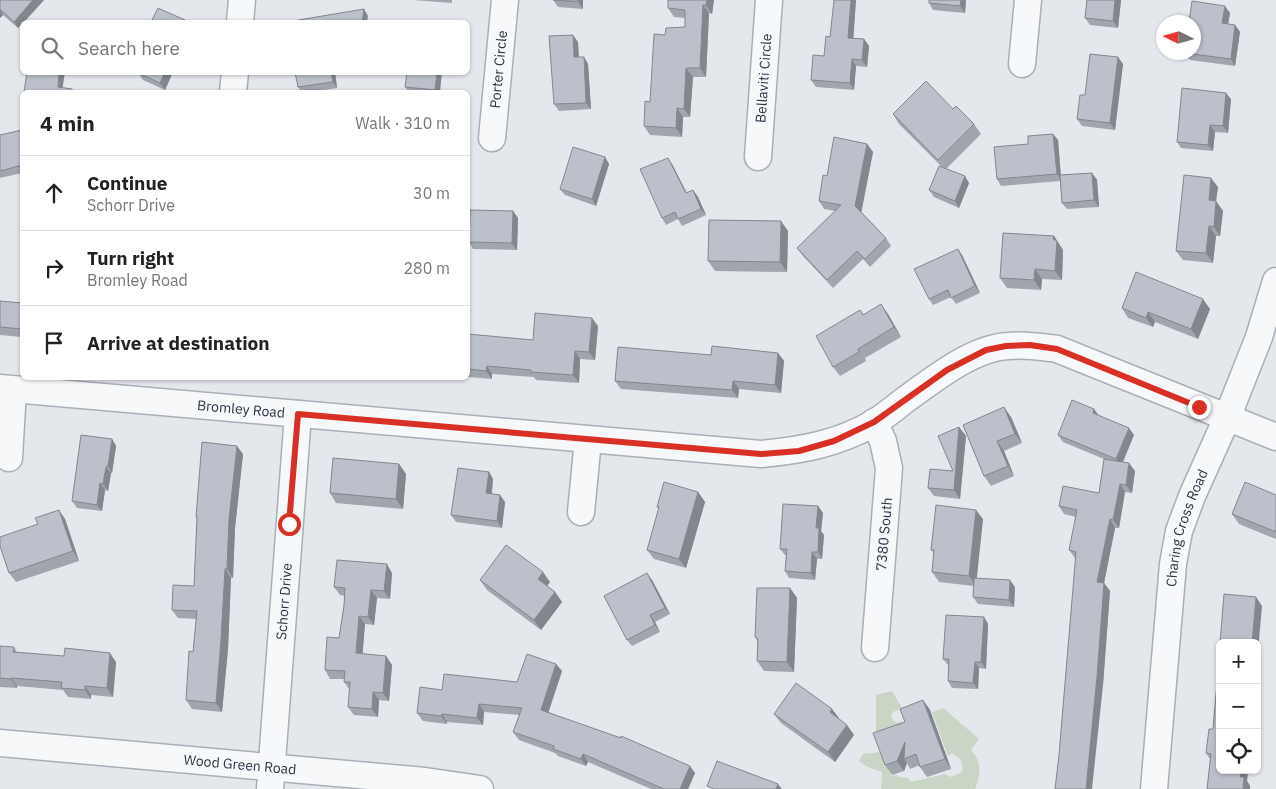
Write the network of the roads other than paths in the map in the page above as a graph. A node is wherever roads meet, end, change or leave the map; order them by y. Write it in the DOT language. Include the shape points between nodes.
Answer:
graph roads {
  1 [pos="242,0"];
  2 [pos="505,0"];
  3 [pos="769,0"];
  4 [pos="1028,0"];
  5 [pos="240,20"];
  6 [pos="1022,64"];
  7 [pos="235,75"];
  8 [pos="233,90"];
  9 [pos="492,138"];
  10 [pos="758,157"];
  11 [pos="1276,281"];
  12 [pos="7,389"];
  13 [pos="298,414"];
  14 [pos="1227,418"];
  15 [pos="874,422"];
  16 [pos="1276,437"];
  17 [pos="588,440"];
  18 [pos="9,458"];
  19 [pos="581,512"];
  20 [pos="875,648"];
  21 [pos="0,743"];
  22 [pos="271,778"];
  23 [pos="480,789"];
  24 [pos="1154,789"];
  1 -- 5 [label="street"];
  2 -- 9 [label="street, Porter Circle"];
  3 -- 10 [label="street, Bellaviti Circle"];
  4 -- 6 [label="street"];
  7 -- 8 [label="street"];
  11 -- 14 [label="street, Charing Cross Road" via="1259,337"];
  12 -- 13 [label="street, Bromley Road"];
  12 -- 18 [label="street"];
  13 -- 17 [label="street, Bromley Road"];
  13 -- 22 [label="street, Schorr Drive"];
  14 -- 15 [label="street, Bromley Road" via="1057,349 1030,345 986,350 947,370"];
  14 -- 16 [label="street, Bromley Road"];
  14 -- 24 [label="street, Charing Cross Road" via="1179,531 1173,564"];
  15 -- 17 [label="street, Bromley Road" via="834,441 799,451 761,454"];
  15 -- 20 [label="street, 7380 South" via="890,468"];
  17 -- 19 [label="street"];
  21 -- 22 [label="street, Wood Green Road"];
  22 -- 23 [label="street, Wood Green Road" via="433,781"];
}
